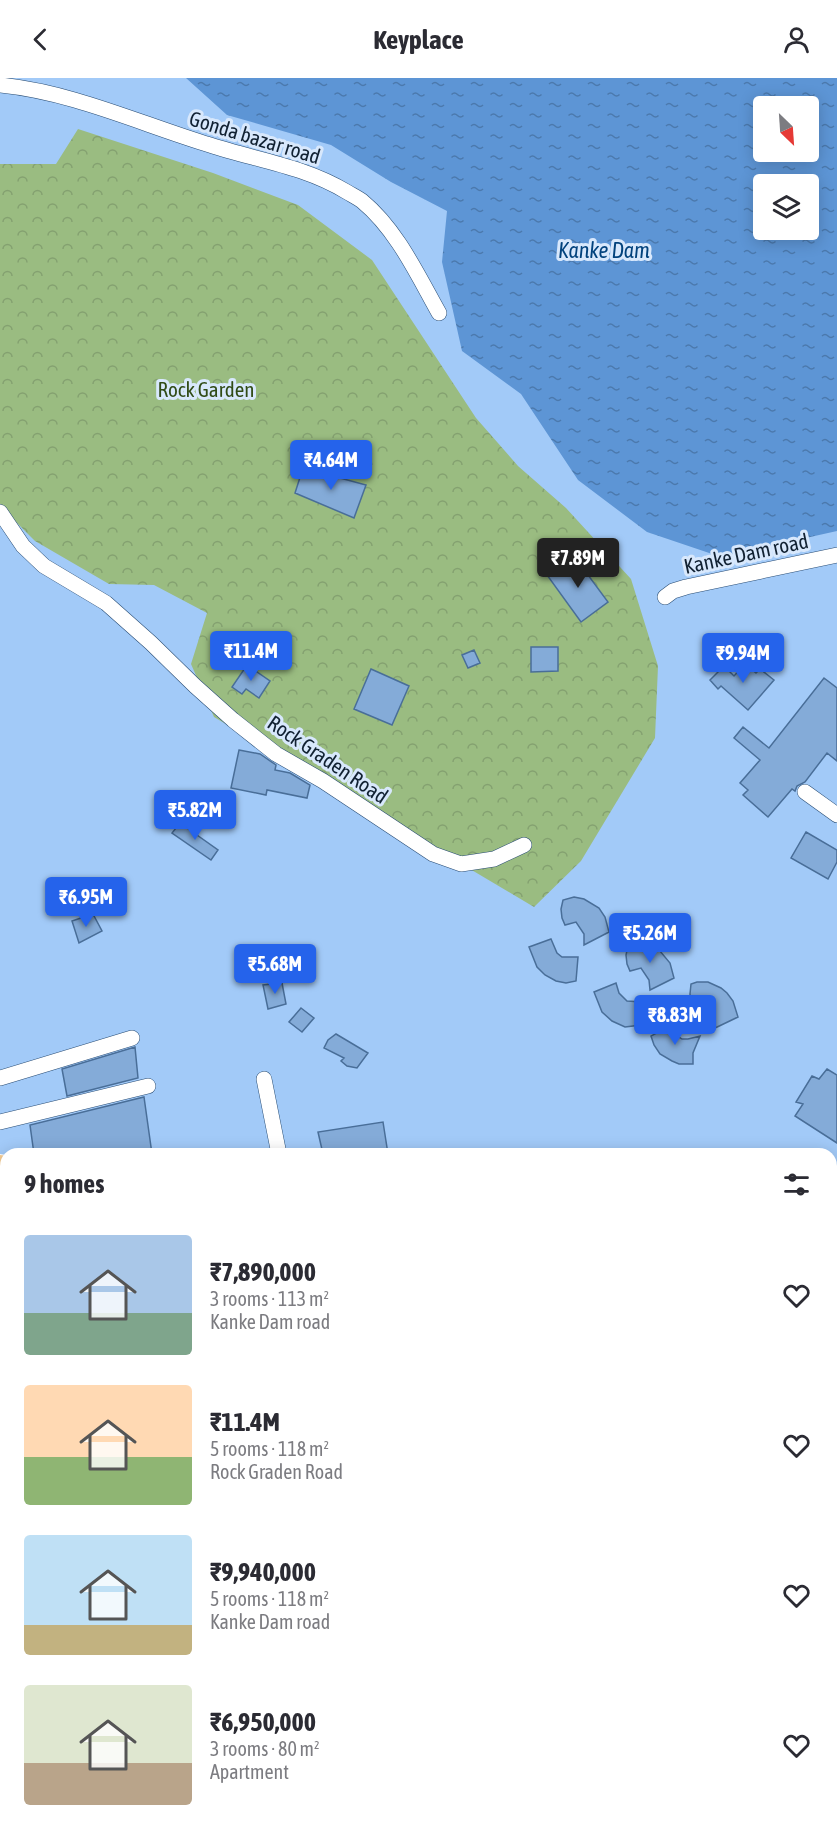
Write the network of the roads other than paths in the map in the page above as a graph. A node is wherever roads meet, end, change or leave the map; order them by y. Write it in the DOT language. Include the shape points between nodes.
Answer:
graph roads {
  1 [pos="0,85"];
  2 [pos="439,313"];
  3 [pos="0,512"];
  4 [pos="837,555"];
  5 [pos="665,597"];
  6 [pos="805,792"];
  7 [pos="837,815"];
  8 [pos="524,845"];
  9 [pos="132,1038"];
  10 [pos="0,1078"];
  11 [pos="264,1079"];
  12 [pos="148,1086"];
  13 [pos="0,1122"];
  14 [pos="278,1148"];
  1 -- 2 [label="street, Gonda bazar road" via="95,106 218,148 303,170 334,184 362,201 394,235"];
  3 -- 8 [label="street, Rock Graden Road" via="23,546 44,566 106,603 233,720 276,754 433,854 461,864 494,859"];
  4 -- 5 [label="street, Kanke Dam road" via="686,587"];
  6 -- 7 [label="street"];
  9 -- 10 [label="street"];
  11 -- 14 [label="street"];
  12 -- 13 [label="street"];
}
